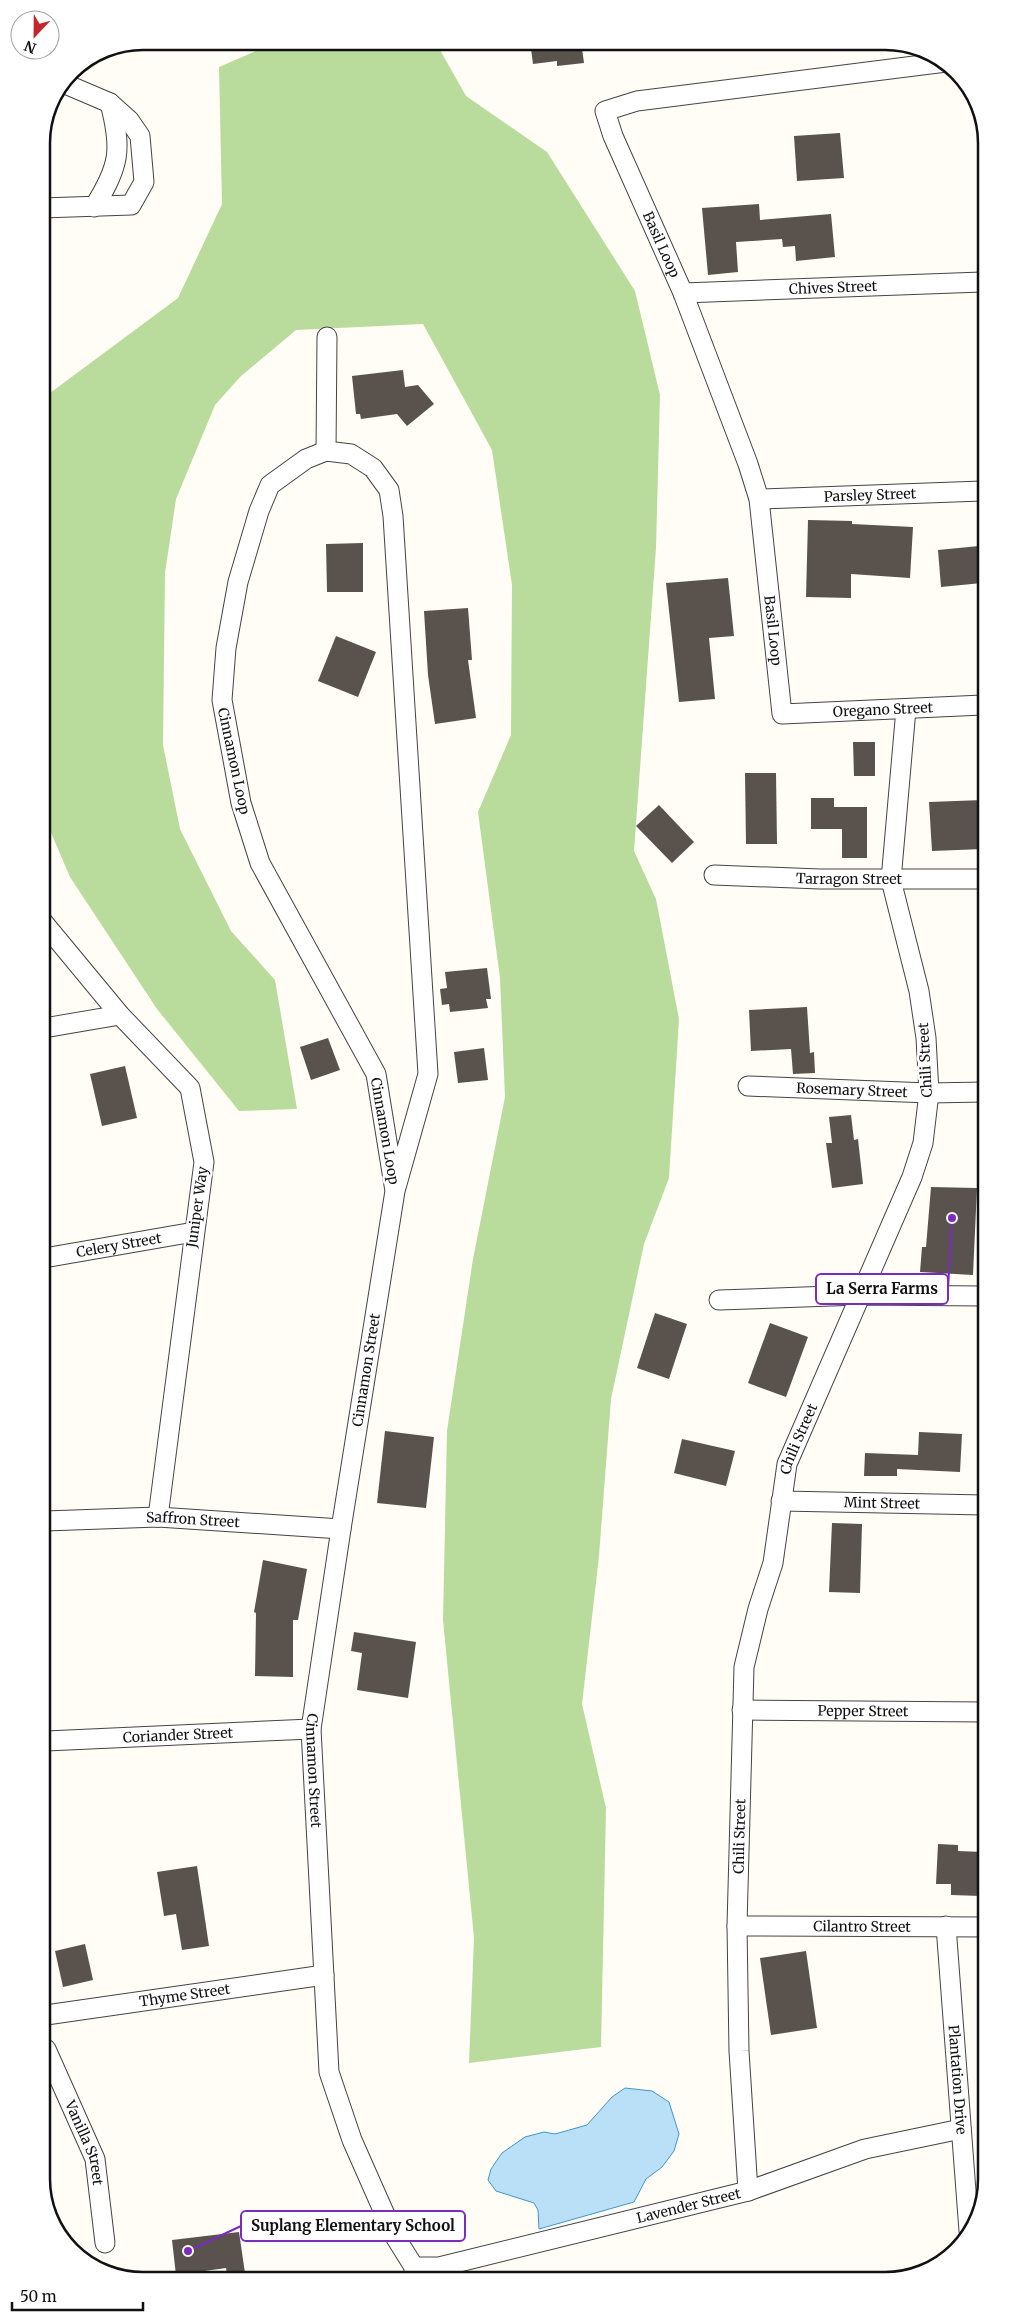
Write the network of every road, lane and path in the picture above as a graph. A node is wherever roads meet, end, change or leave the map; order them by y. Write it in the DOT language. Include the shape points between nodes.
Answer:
graph roads {
  1 [pos="934,63"];
  2 [pos="70,86"];
  3 [pos="110,103"];
  4 [pos="94,207"];
  5 [pos="50,208"];
  6 [pos="978,282"];
  7 [pos="683,293"];
  8 [pos="327,337"];
  9 [pos="326,451"];
  10 [pos="978,491"];
  11 [pos="759,499"];
  12 [pos="978,705"];
  13 [pos="906,709"];
  14 [pos="782,714"];
  15 [pos="714,875"];
  16 [pos="978,879"];
  17 [pos="891,880"];
  18 [pos="50,929"];
  19 [pos="120,1015"];
  20 [pos="50,1027"];
  21 [pos="748,1086"];
  22 [pos="978,1092"];
  23 [pos="929,1093"];
  24 [pos="395,1191"];
  25 [pos="194,1232"];
  26 [pos="50,1257"];
  27 [pos="859,1295"];
  28 [pos="978,1296"];
  29 [pos="719,1300"];
  30 [pos="781,1501"];
  31 [pos="978,1505"];
  32 [pos="158,1517"];
  33 [pos="50,1521"];
  34 [pos="341,1530"];
  35 [pos="742,1710"];
  36 [pos="978,1712"];
  37 [pos="311,1729"];
  38 [pos="50,1741"];
  39 [pos="737,1926"];
  40 [pos="946,1926"];
  41 [pos="978,1927"];
  42 [pos="324,1975"];
  43 [pos="50,2013"];
  44 [pos="50,2058"];
  45 [pos="961,2129"];
  46 [pos="748,2191"];
  47 [pos="968,2220"];
  48 [pos="105,2243"];
  49 [pos="413,2272"];
  50 [pos="418,2272"];
  1 -- 7 [label="street, Basil Loop" via="637,101 605,111"];
  2 -- 3 [label="street"];
  3 -- 4 [label="street" via="118,136 115,168"];
  3 -- 4 [label="street" via="129,120 140,136 144,182 131,204"];
  4 -- 5 [label="street"];
  6 -- 7 [label="street, Chives Street"];
  7 -- 11 [label="street, Basil Loop"];
  8 -- 9 [label="street"];
  9 -- 24 [label="street, Cinnamon Loop" via="351,454 373,468 389,490 393,516 428,1074"];
  9 -- 24 [label="street, Cinnamon Loop" via="306,459 270,485 259,510 238,582 226,648 222,700 242,803 260,863 376,1074"];
  10 -- 11 [label="street, Parsley Street"];
  11 -- 14 [label="street, Basil Loop"];
  12 -- 13 [label="street, Oregano Street"];
  13 -- 14 [label="street, Oregano Street"];
  13 -- 17 [label="street, Chili Street"];
  15 -- 17 [label="street, Tarragon Street"];
  16 -- 17 [label="street, Tarragon Street"];
  17 -- 23 [label="street, Chili Street" via="919,991"];
  18 -- 19 [label="street, Juniper Way"];
  19 -- 20 [label="street"];
  19 -- 25 [label="street, Juniper Way" via="190,1088 204,1162"];
  21 -- 23 [label="street, Rosemary Street"];
  22 -- 23 [label="street, Rosemary Street"];
  23 -- 27 [label="street, Chili Street" via="923,1143 912,1177"];
  24 -- 34 [label="street, Cinnamon Street"];
  25 -- 26 [label="street, Celery Street"];
  25 -- 32 [label="street, Juniper Way"];
  27 -- 28 [label="street"];
  27 -- 29 [label="street"];
  27 -- 30 [label="street, Chili Street" via="787,1464"];
  30 -- 31 [label="street, Mint Street"];
  30 -- 35 [label="street, Chili Street" via="773,1563 744,1667"];
  32 -- 33 [label="street, Saffron Street"];
  32 -- 34 [label="street, Saffron Street"];
  34 -- 37 [label="street, Cinnamon Street"];
  35 -- 36 [label="street, Pepper Street"];
  35 -- 39 [label="street, Chili Street"];
  37 -- 38 [label="street, Coriander Street"];
  37 -- 42 [label="street, Cinnamon Street"];
  39 -- 40 [label="street, Cilantro Street"];
  39 -- 46 [label="street, Chili Street" via="739,2051"];
  40 -- 41 [label="street, Cilantro Street"];
  40 -- 45 [label="street, Plantation Drive"];
  42 -- 43 [label="street, Thyme Street"];
  42 -- 49 [label="street, Cinnamon Street" via="329,2072 352,2140"];
  44 -- 48 [label="street, Vanilla Street" via="96,2159"];
  45 -- 46 [label="street, Lavender Street" via="865,2149"];
  45 -- 47 [label="street, Plantation Drive"];
  46 -- 50 [label="street, Lavender Street"];
}
